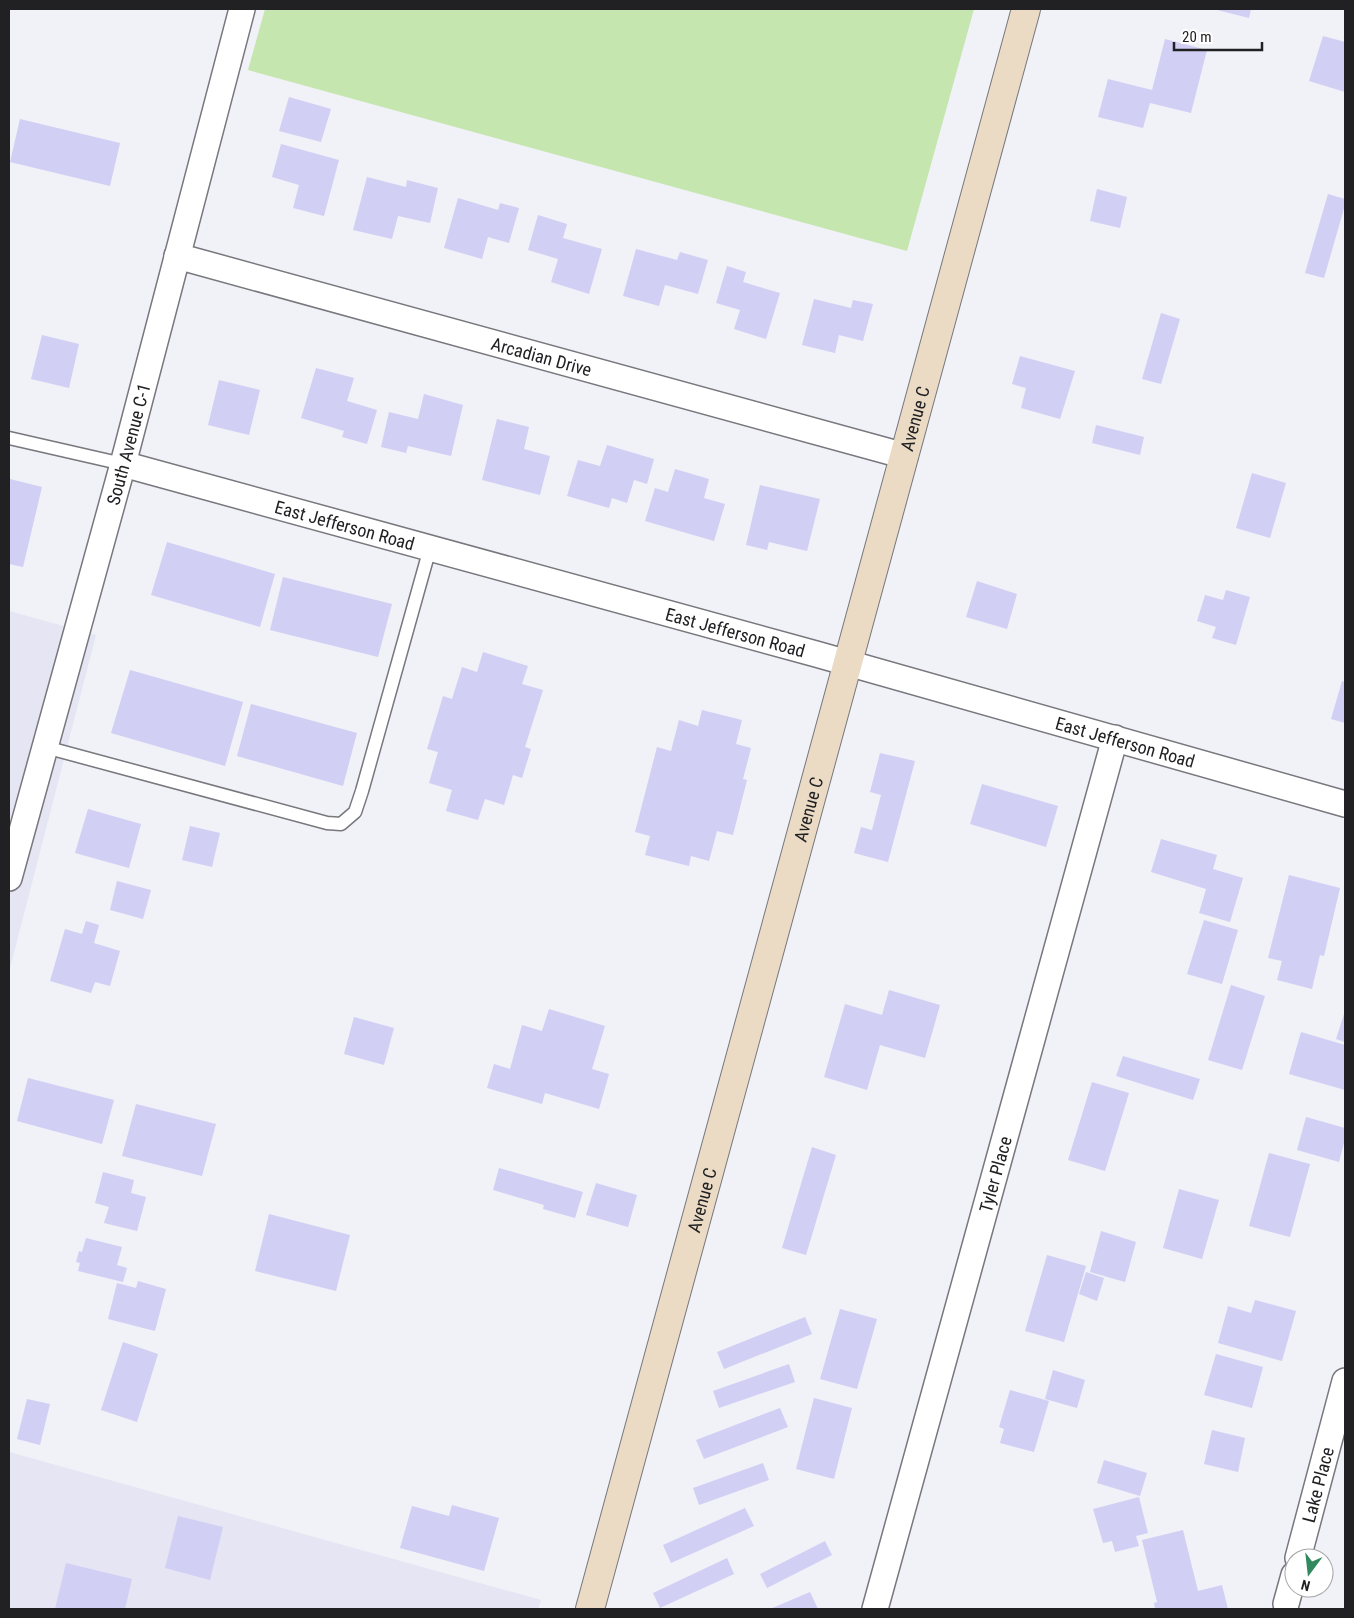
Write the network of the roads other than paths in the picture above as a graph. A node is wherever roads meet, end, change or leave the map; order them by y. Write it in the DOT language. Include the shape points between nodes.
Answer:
graph roads {
  1 [pos="242,9"];
  2 [pos="1026,9"];
  3 [pos="177,256"];
  4 [pos="9,438"];
  5 [pos="905,456"];
  6 [pos="123,464"];
  7 [pos="430,548"];
  8 [pos="848,663"];
  9 [pos="1114,738"];
  10 [pos="45,747"];
  11 [pos="1345,804"];
  12 [pos="9,878"];
  13 [pos="1345,1381"];
  14 [pos="1301,1548"];
  15 [pos="1288,1598"];
  16 [pos="1286,1604"];
  17 [pos="590,1609"];
  18 [pos="875,1609"];
  1 -- 3 [label="street, South Avenue C-1"];
  2 -- 5 [label="main road, Avenue C"];
  3 -- 5 [label="street, Arcadian Drive"];
  3 -- 6 [label="street, South Avenue C-1"];
  4 -- 6 [label="lane"];
  5 -- 8 [label="main road, Avenue C"];
  6 -- 7 [label="street, East Jefferson Road"];
  6 -- 10 [label="street, South Avenue C-1"];
  7 -- 8 [label="street, East Jefferson Road"];
  7 -- 10 [label="lane" via="362,791 355,812 341,824 327,824"];
  8 -- 9 [label="street, East Jefferson Road"];
  8 -- 17 [label="main road, Avenue C"];
  9 -- 11 [label="street, East Jefferson Road"];
  9 -- 18 [label="street, Tyler Place"];
  10 -- 12 [label="street, South Avenue C-1"];
  13 -- 14 [label="street, Lake Place"];
  15 -- 16 [label="street"];
}
